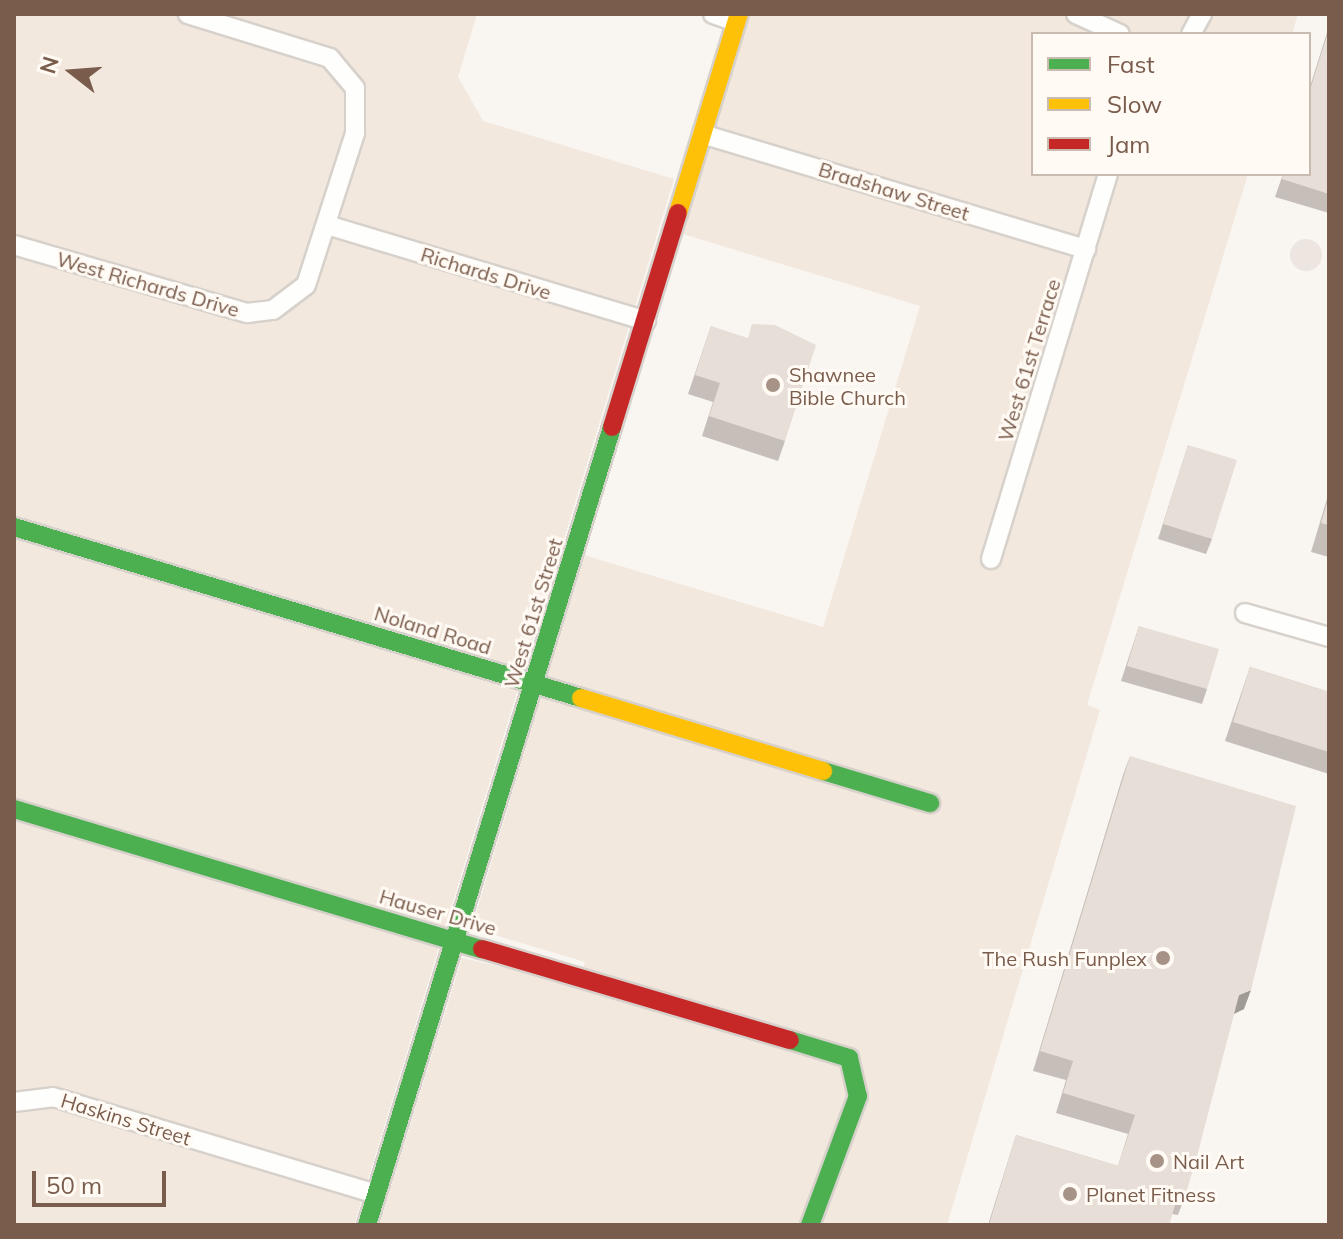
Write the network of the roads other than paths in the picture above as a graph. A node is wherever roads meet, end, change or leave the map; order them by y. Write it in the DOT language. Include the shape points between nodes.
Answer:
graph roads {
  1 [pos="188,14"];
  2 [pos="713,14"];
  3 [pos="1076,14"];
  4 [pos="1202,14"];
  5 [pos="737,18"];
  6 [pos="1116,32"];
  7 [pos="1192,32"];
  8 [pos="702,134"];
  9 [pos="1107,176"];
  10 [pos="327,225"];
  11 [pos="14,245"];
  12 [pos="1086,249"];
  13 [pos="646,321"];
  14 [pos="14,527"];
  15 [pos="991,559"];
  16 [pos="1245,613"];
  17 [pos="1329,637"];
  18 [pos="535,683"];
  19 [pos="930,803"];
  20 [pos="14,809"];
  21 [pos="455,939"];
  22 [pos="14,1102"];
  23 [pos="376,1194"];
  24 [pos="367,1225"];
  25 [pos="810,1225"];
  1 -- 10 [label="street, West Richards Drive" via="313,51 345,71 359,107"];
  2 -- 5 [label="street"];
  3 -- 6 [label="street"];
  4 -- 7 [label="street"];
  5 -- 8 [label="street, West 61st Street"];
  8 -- 12 [label="street, Bradshaw Street"];
  8 -- 13 [label="street, West 61st Street"];
  9 -- 12 [label="street, West 61st Terrace"];
  10 -- 11 [label="street, West Richards Drive" via="306,285 273,310 247,313"];
  10 -- 13 [label="street, Richards Drive"];
  12 -- 15 [label="street, West 61st Terrace"];
  13 -- 18 [label="street, West 61st Street"];
  14 -- 18 [label="street, Noland Road"];
  16 -- 17 [label="street"];
  18 -- 19 [label="street, Noland Road"];
  18 -- 21 [label="street, West 61st Street"];
  20 -- 21 [label="street, Hauser Drive"];
  21 -- 23 [label="street, West 61st Street"];
  21 -- 25 [label="street, Hauser Drive" via="849,1058 858,1096"];
  22 -- 23 [label="street, Haskins Street" via="53,1097"];
  23 -- 24 [label="street, West 61st Street"];
}
